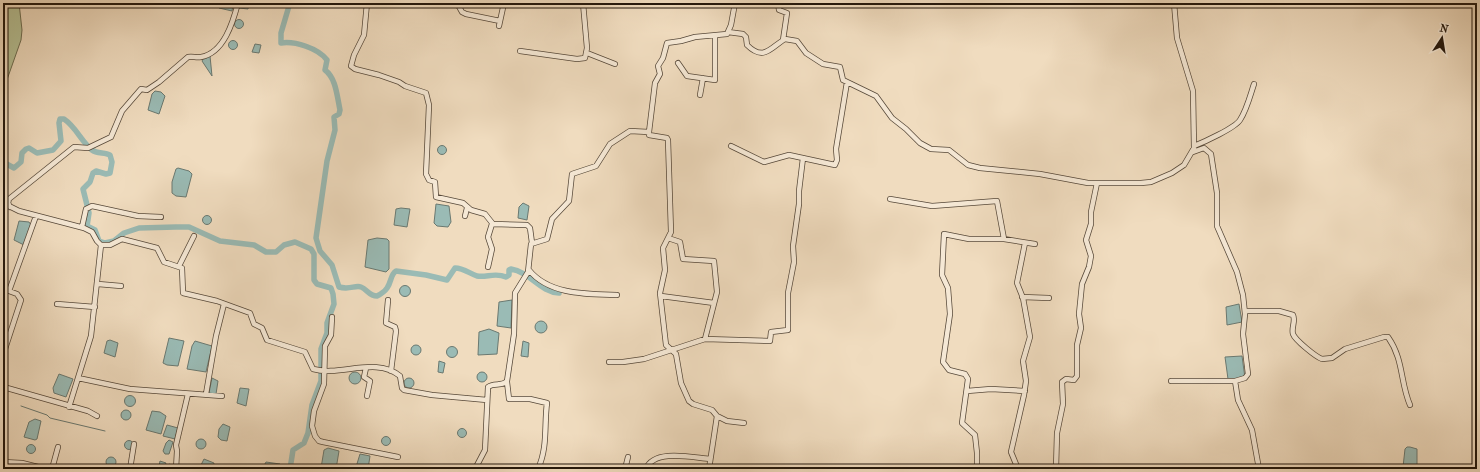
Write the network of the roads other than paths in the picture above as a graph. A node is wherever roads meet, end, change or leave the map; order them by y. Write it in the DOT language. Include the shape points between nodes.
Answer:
graph roads {
  1 [pos="238,3"];
  2 [pos="367,3"];
  3 [pos="457,3"];
  4 [pos="504,3"];
  5 [pos="583,3"];
  6 [pos="735,3"];
  7 [pos="778,3"];
  8 [pos="1174,3"];
  9 [pos="728,32"];
  10 [pos="715,36"];
  11 [pos="783,40"];
  12 [pos="520,51"];
  13 [pos="587,54"];
  14 [pos="678,63"];
  15 [pos="615,64"];
  16 [pos="703,78"];
  17 [pos="847,82"];
  18 [pos="1254,84"];
  19 [pos="700,95"];
  20 [pos="648,132"];
  21 [pos="731,146"];
  22 [pos="1194,146"];
  23 [pos="1193,152"];
  24 [pos="803,158"];
  25 [pos="1097,183"];
  26 [pos="890,199"];
  27 [pos="3,203"];
  28 [pos="10,207"];
  29 [pos="467,208"];
  30 [pos="36,216"];
  31 [pos="465,216"];
  32 [pos="161,217"];
  33 [pos="492,224"];
  34 [pos="82,227"];
  35 [pos="194,236"];
  36 [pos="668,238"];
  37 [pos="1004,239"];
  38 [pos="532,243"];
  39 [pos="1025,243"];
  40 [pos="1035,244"];
  41 [pos="102,245"];
  42 [pos="179,266"];
  43 [pos="488,266"];
  44 [pos="528,271"];
  45 [pos="98,284"];
  46 [pos="121,286"];
  47 [pos="617,294"];
  48 [pos="661,296"];
  49 [pos="1022,297"];
  50 [pos="1049,298"];
  51 [pos="388,300"];
  52 [pos="714,303"];
  53 [pos="57,304"];
  54 [pos="224,304"];
  55 [pos="95,307"];
  56 [pos="1245,311"];
  57 [pos="332,317"];
  58 [pos="705,339"];
  59 [pos="670,350"];
  60 [pos="3,355"];
  61 [pos="610,362"];
  62 [pos="366,368"];
  63 [pos="323,370"];
  64 [pos="391,371"];
  65 [pos="78,378"];
  66 [pos="1171,381"];
  67 [pos="1235,381"];
  68 [pos="507,382"];
  69 [pos="7,388"];
  70 [pos="967,390"];
  71 [pos="1025,391"];
  72 [pos="188,394"];
  73 [pos="206,394"];
  74 [pos="222,396"];
  75 [pos="367,396"];
  76 [pos="487,400"];
  77 [pos="1410,405"];
  78 [pos="69,407"];
  79 [pos="97,416"];
  80 [pos="716,416"];
  81 [pos="744,423"];
  82 [pos="134,444"];
  83 [pos="58,447"];
  84 [pos="398,457"];
  85 [pos="628,457"];
  86 [pos="710,459"];
  87 [pos="3,462"];
  88 [pos="18,467"];
  89 [pos="46,469"];
  90 [pos="52,469"];
  91 [pos="130,469"];
  92 [pos="176,469"];
  93 [pos="475,469"];
  94 [pos="538,469"];
  95 [pos="625,469"];
  96 [pos="646,469"];
  97 [pos="709,469"];
  98 [pos="977,469"];
  99 [pos="1018,469"];
  100 [pos="1056,469"];
  101 [pos="1259,469"];
  1 -- 28 [label="street" via="228,32 216,49 201,57 188,57 159,82 147,90 141,90 122,111 111,137 90,147 76,146 70,150 9,199"];
  2 -- 29 [label="street" via="364,35 354,55 352,66 426,93 429,105 426,177 435,182 436,197 464,203"];
  3 -- 4 [label="street" via="466,14 500,24"];
  5 -- 13 [label="street"];
  6 -- 9 [label="street"];
  7 -- 11 [label="street" via="779,10 786,12 787,15"];
  8 -- 22 [label="street" via="1177,38 1193,91"];
  9 -- 10 [label="street"];
  9 -- 11 [label="street" via="745,35 747,46 757,52 771,51"];
  10 -- 16 [label="street" via="714,80"];
  10 -- 20 [label="street" via="667,43 658,66 660,74 655,83"];
  11 -- 17 [label="street" via="798,41 806,53 823,64 840,67 842,78"];
  12 -- 13 [label="street" via="577,59 584,59"];
  13 -- 15 [label="street"];
  14 -- 16 [label="street" via="687,76"];
  16 -- 19 [label="street"];
  17 -- 24 [label="street" via="836,163 834,165"];
  17 -- 25 [label="street" via="876,96 892,118 920,143 931,149 949,150 968,165"];
  18 -- 22 [label="street" via="1239,122 1204,143"];
  20 -- 36 [label="street" via="649,135 668,139 671,212 671,232"];
  20 -- 38 [label="street" via="630,131 610,144 596,166 572,174 569,201 552,219 547,239"];
  21 -- 24 [label="street" via="764,162 787,155"];
  22 -- 23 [label="street"];
  23 -- 25 [label="street" via="1181,167 1151,182"];
  23 -- 56 [label="street" via="1204,148 1211,154 1217,193 1217,226 1240,279"];
  24 -- 58 [label="street" via="794,262 788,293 788,330 771,332 770,340"];
  25 -- 100 [label="street" via="1086,240 1091,256 1082,284 1077,376 1074,380 1066,379 1062,382 1063,404 1057,433"];
  26 -- 37 [label="street" via="932,206 997,201"];
  27 -- 28 [label="street"];
  28 -- 30 [label="street"];
  29 -- 31 [label="street"];
  29 -- 33 [label="street" via="485,214"];
  30 -- 34 [label="street"];
  30 -- 60 [label="street" via="9,291 17,294 21,300"];
  32 -- 34 [label="street" via="138,216 96,206 88,207"];
  33 -- 38 [label="street" via="527,225 530,228"];
  33 -- 43 [label="street" via="488,237 492,249"];
  34 -- 41 [label="street" via="92,232"];
  35 -- 42 [label="street"];
  36 -- 48 [label="street" via="663,248 665,270"];
  36 -- 52 [label="street" via="680,242 683,259 714,261 717,292"];
  37 -- 39 [label="street"];
  37 -- 70 [label="street" via="969,239 944,234 942,275 948,288 950,314 944,362 949,370 965,374"];
  38 -- 44 [label="street"];
  39 -- 40 [label="street"];
  39 -- 49 [label="street" via="1017,282"];
  41 -- 42 [label="street" via="110,245 119,238 157,248 164,262"];
  41 -- 45 [label="street"];
  42 -- 54 [label="street" via="183,272 183,293"];
  44 -- 47 [label="street" via="541,283 553,288 591,295"];
  44 -- 68 [label="street" via="515,293 514,334"];
  45 -- 46 [label="street"];
  45 -- 55 [label="street"];
  48 -- 52 [label="street"];
  48 -- 59 [label="street" via="666,345"];
  49 -- 50 [label="street"];
  49 -- 71 [label="street" via="1030,333 1023,361"];
  51 -- 64 [label="street" via="386,323 396,330"];
  52 -- 58 [label="street"];
  53 -- 55 [label="street"];
  54 -- 63 [label="street" via="251,314 253,322 261,327 267,340 303,351 307,354 312,368"];
  54 -- 73 [label="street"];
  55 -- 65 [label="street" via="88,347"];
  56 -- 67 [label="street" via="1243,334 1248,374 1245,378"];
  56 -- 77 [label="street" via="1279,311 1293,315 1295,338 1322,359 1332,358 1353,346 1388,337 1400,363"];
  57 -- 63 [label="street" via="331,335 325,346"];
  58 -- 59 [label="street"];
  59 -- 61 [label="street" via="644,359"];
  59 -- 80 [label="street" via="676,354 680,377 689,401 712,410"];
  62 -- 63 [label="street"];
  62 -- 64 [label="street"];
  62 -- 75 [label="street" via="364,377 370,381"];
  63 -- 84 [label="street" via="324,384 312,426 319,441"];
  64 -- 76 [label="street" via="400,376 404,390"];
  65 -- 72 [label="street" via="130,389"];
  65 -- 78 [label="street"];
  66 -- 67 [label="street"];
  67 -- 101 [label="street" via="1238,400 1252,430"];
  68 -- 76 [label="street" via="490,385"];
  68 -- 94 [label="street" via="509,399 530,399 547,403 544,429 546,445"];
  69 -- 78 [label="street"];
  70 -- 71 [label="street"];
  70 -- 98 [label="street" via="962,423 975,435"];
  71 -- 99 [label="street" via="1011,452"];
  72 -- 73 [label="street"];
  72 -- 92 [label="street" via="176,445"];
  73 -- 74 [label="street"];
  76 -- 93 [label="street" via="486,450"];
  78 -- 79 [label="street"];
  80 -- 81 [label="street"];
  80 -- 86 [label="street"];
  82 -- 91 [label="street"];
  83 -- 90 [label="street"];
  85 -- 95 [label="street"];
  86 -- 96 [label="street" via="666,456 650,463"];
  86 -- 97 [label="street"];
  87 -- 88 [label="street"];
  88 -- 89 [label="street" via="22,463"];
}
